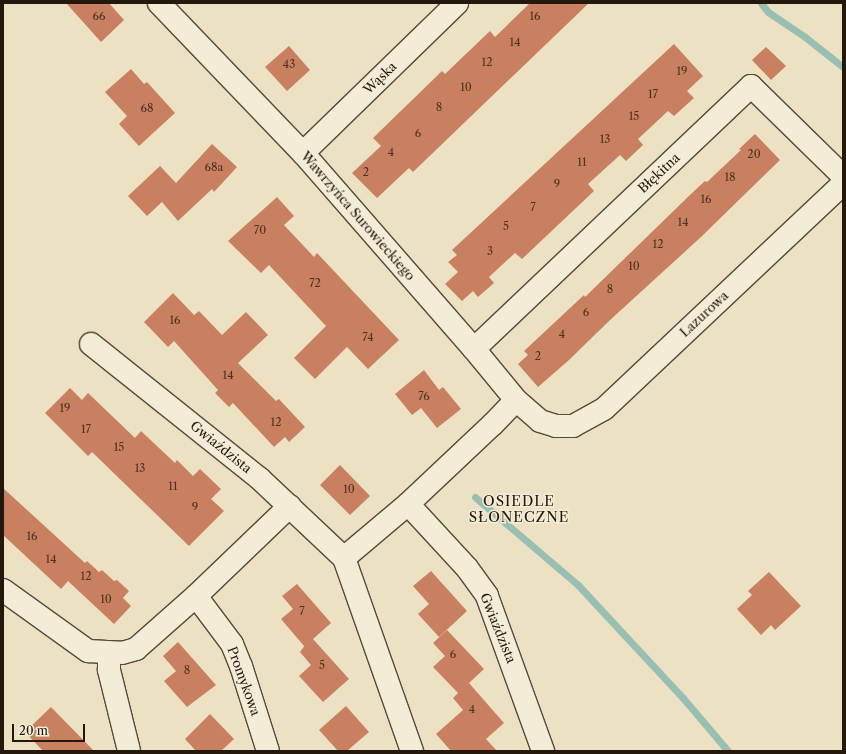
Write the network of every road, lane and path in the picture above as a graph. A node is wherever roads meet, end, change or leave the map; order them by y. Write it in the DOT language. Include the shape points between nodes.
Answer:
graph roads {
  1 [pos="159,3"];
  2 [pos="457,3"];
  3 [pos="303,153"];
  4 [pos="843,176"];
  5 [pos="843,184"];
  6 [pos="91,344"];
  7 [pos="474,349"];
  8 [pos="516,400"];
  9 [pos="556,426"];
  10 [pos="408,504"];
  11 [pos="290,506"];
  12 [pos="344,558"];
  13 [pos="3,590"];
  14 [pos="196,596"];
  15 [pos="109,653"];
  16 [pos="129,751"];
  17 [pos="268,751"];
  18 [pos="412,751"];
  19 [pos="543,751"];
  1 -- 3 [label="street, Wawrzyńca Surowieckiego"];
  2 -- 3 [label="street, Wąska"];
  3 -- 7 [label="street, Wawrzyńca Surowieckiego"];
  4 -- 7 [label="street, Błękitna" via="751,86"];
  5 -- 9 [label="street, Lazurowa" via="604,409 573,426"];
  6 -- 11 [label="street, Gwiaździsta" via="259,478"];
  7 -- 8 [label="street, Wawrzyńca Surowieckiego"];
  8 -- 9 [label="street, Wawrzyńca Surowieckiego" via="540,421"];
  8 -- 10 [label="street"];
  10 -- 12 [label="street"];
  10 -- 19 [label="street, Gwiaździsta" via="467,568 487,596"];
  11 -- 12 [label="street, Gwiaździsta"];
  11 -- 14 [label="street"];
  12 -- 18 [label="street, Gwiaździsta"];
  13 -- 15 [label="street" via="88,651"];
  14 -- 15 [label="street" via="136,649"];
  14 -- 17 [label="street, Promykowa" via="232,644"];
  15 -- 16 [label="street" via="109,670"];
}
